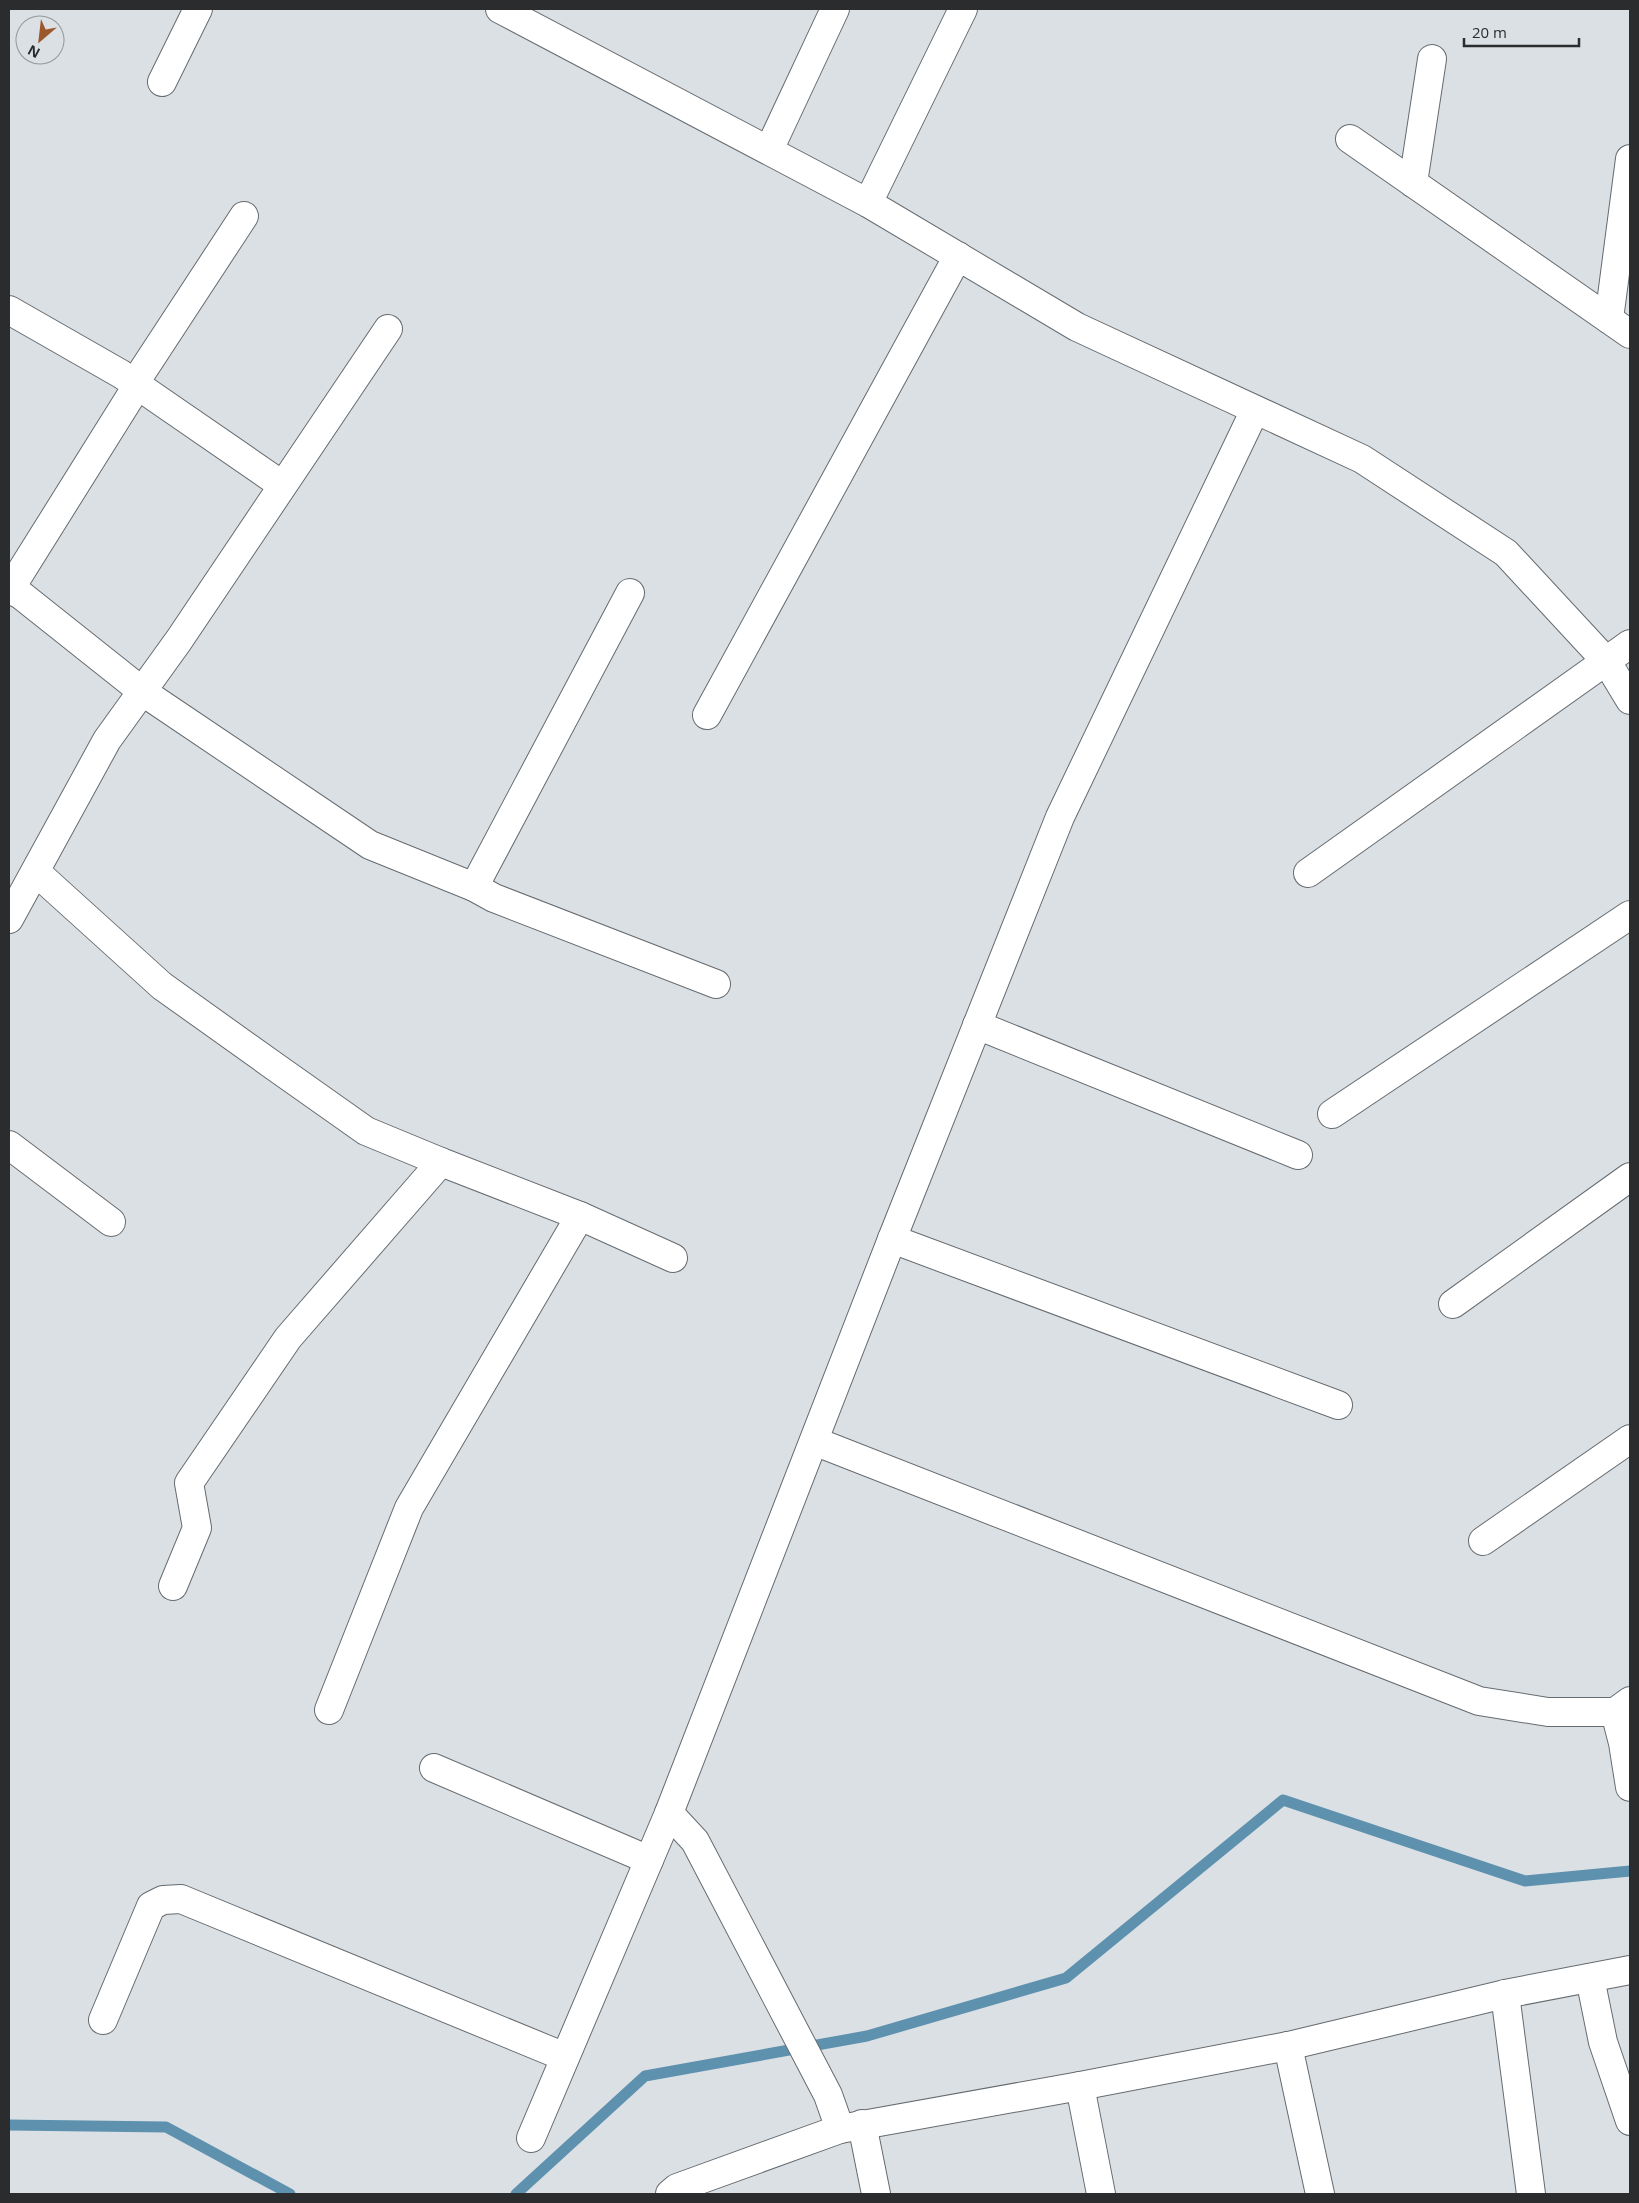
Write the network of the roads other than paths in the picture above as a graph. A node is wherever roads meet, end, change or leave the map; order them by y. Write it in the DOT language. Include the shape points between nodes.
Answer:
graph roads {
  1 [pos="198,9"];
  2 [pos="500,9"];
  3 [pos="835,9"];
  4 [pos="963,9"];
  5 [pos="1432,59"];
  6 [pos="162,82"];
  7 [pos="1350,139"];
  8 [pos="769,150"];
  9 [pos="1630,158"];
  10 [pos="1413,183"];
  11 [pos="868,203"];
  12 [pos="244,216"];
  13 [pos="958,256"];
  14 [pos="9,310"];
  15 [pos="1619,327"];
  16 [pos="388,329"];
  17 [pos="136,385"];
  18 [pos="1255,410"];
  19 [pos="282,485"];
  20 [pos="9,589"];
  21 [pos="630,593"];
  22 [pos="1630,644"];
  23 [pos="1607,662"];
  24 [pos="143,692"];
  25 [pos="1630,700"];
  26 [pos="707,715"];
  27 [pos="36,872"];
  28 [pos="1308,873"];
  29 [pos="474,887"];
  30 [pos="1630,915"];
  31 [pos="9,919"];
  32 [pos="716,984"];
  33 [pos="977,1026"];
  34 [pos="1332,1114"];
  35 [pos="9,1144"];
  36 [pos="1298,1155"];
  37 [pos="441,1162"];
  38 [pos="1630,1177"];
  39 [pos="580,1216"];
  40 [pos="111,1222"];
  41 [pos="892,1239"];
  42 [pos="673,1258"];
  43 [pos="1453,1304"];
  44 [pos="1338,1405"];
  45 [pos="1630,1439"];
  46 [pos="814,1441"];
  47 [pos="1483,1541"];
  48 [pos="173,1586"];
  49 [pos="1623,1707"];
  50 [pos="329,1710"];
  51 [pos="434,1768"];
  52 [pos="1630,1787"];
  53 [pos="669,1812"];
  54 [pos="649,1860"];
  55 [pos="1630,1970"];
  56 [pos="1590,1978"];
  57 [pos="1505,1994"];
  58 [pos="103,2020"];
  59 [pos="1288,2046"];
  60 [pos="565,2057"];
  61 [pos="1080,2086"];
  62 [pos="1630,2121"];
  63 [pos="851,2126"];
  64 [pos="531,2138"];
  65 [pos="670,2194"];
  66 [pos="876,2194"];
  67 [pos="1101,2194"];
  68 [pos="1320,2194"];
  69 [pos="1531,2194"];
  1 -- 6 [label="street"];
  2 -- 8 [label="street"];
  3 -- 8 [label="street"];
  4 -- 11 [label="street"];
  5 -- 10 [label="street"];
  7 -- 10 [label="street"];
  8 -- 11 [label="street"];
  9 -- 15 [label="street"];
  10 -- 15 [label="street"];
  11 -- 13 [label="street"];
  12 -- 17 [label="street"];
  13 -- 18 [label="street" via="1077,327"];
  13 -- 26 [label="street"];
  14 -- 17 [label="street"];
  16 -- 19 [label="street"];
  17 -- 19 [label="street"];
  17 -- 20 [label="street"];
  18 -- 23 [label="street" via="1362,459 1506,553"];
  18 -- 33 [label="street" via="1060,817"];
  19 -- 24 [label="street"];
  20 -- 24 [label="street" via="21,595"];
  21 -- 29 [label="street"];
  22 -- 23 [label="street"];
  23 -- 25 [label="street"];
  23 -- 28 [label="street"];
  24 -- 27 [label="street" via="107,740"];
  24 -- 29 [label="street" via="370,845"];
  27 -- 31 [label="street"];
  27 -- 37 [label="street" via="162,986 366,1131"];
  29 -- 32 [label="street" via="494,898"];
  30 -- 34 [label="street"];
  33 -- 36 [label="street"];
  33 -- 41 [label="street"];
  35 -- 40 [label="street"];
  37 -- 39 [label="street"];
  37 -- 48 [label="street" via="288,1338 189,1483 197,1528"];
  38 -- 43 [label="street"];
  39 -- 42 [label="street"];
  39 -- 50 [label="street" via="409,1508"];
  41 -- 44 [label="street"];
  41 -- 46 [label="street"];
  45 -- 47 [label="street"];
  46 -- 49 [label="street" via="1479,1701 1548,1712"];
  46 -- 53 [label="street"];
  49 -- 52 [label="street" via="1623,1744"];
  51 -- 54 [label="street"];
  53 -- 54 [label="street"];
  53 -- 63 [label="street" via="695,1840 828,2095"];
  54 -- 60 [label="street"];
  55 -- 56 [label="street"];
  56 -- 57 [label="street"];
  56 -- 62 [label="street" via="1603,2042"];
  57 -- 59 [label="street"];
  57 -- 69 [label="street"];
  58 -- 60 [label="street" via="151,1906 163,1900 181,1899"];
  59 -- 61 [label="street"];
  59 -- 68 [label="street"];
  60 -- 64 [label="street"];
  61 -- 63 [label="street"];
  61 -- 67 [label="street"];
  63 -- 65 [label="street" via="677,2188"];
  63 -- 66 [label="street"];
}
